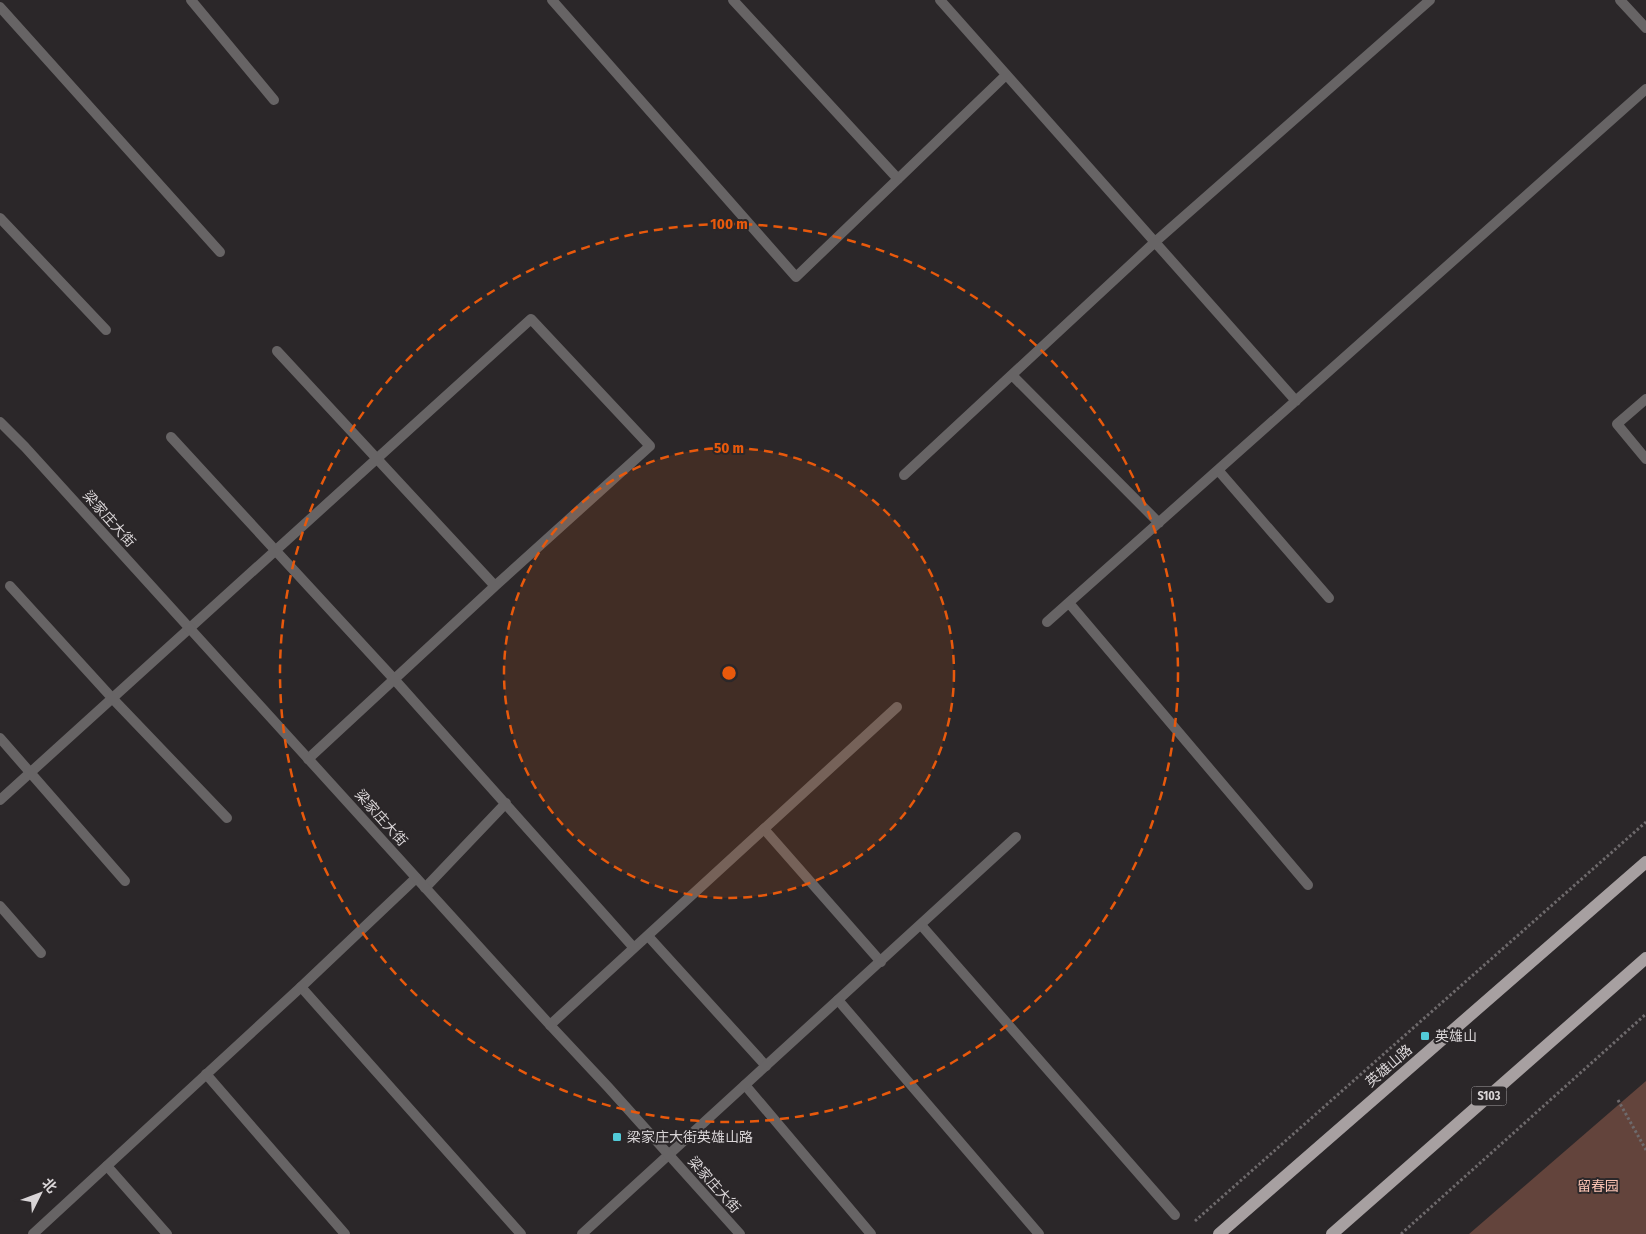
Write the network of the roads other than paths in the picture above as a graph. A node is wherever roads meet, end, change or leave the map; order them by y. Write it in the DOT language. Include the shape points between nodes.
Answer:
graph roads {
  1 [pos="191,0"];
  2 [pos="552,0"];
  3 [pos="734,0"];
  4 [pos="940,0"];
  5 [pos="1430,0"];
  6 [pos="1620,0"];
  7 [pos="0,7"];
  8 [pos="1646,28"];
  9 [pos="1006,75"];
  10 [pos="1646,89"];
  11 [pos="274,100"];
  12 [pos="898,178"];
  13 [pos="0,218"];
  14 [pos="1155,242"];
  15 [pos="220,252"];
  16 [pos="106,330"];
  17 [pos="277,351"];
  18 [pos="1012,375"];
  19 [pos="1646,399"];
  20 [pos="1296,401"];
  21 [pos="0,422"];
  22 [pos="172,437"];
  23 [pos="377,459"];
  24 [pos="1646,459"];
  25 [pos="1218,470"];
  26 [pos="904,475"];
  27 [pos="1159,523"];
  28 [pos="277,550"];
  29 [pos="10,586"];
  30 [pos="495,586"];
  31 [pos="1329,598"];
  32 [pos="1069,603"];
  33 [pos="1047,622"];
  34 [pos="190,629"];
  35 [pos="394,679"];
  36 [pos="113,699"];
  37 [pos="897,707"];
  38 [pos="0,738"];
  39 [pos="308,759"];
  40 [pos="31,772"];
  41 [pos="0,800"];
  42 [pos="506,804"];
  43 [pos="227,818"];
  44 [pos="764,829"];
  45 [pos="1016,837"];
  46 [pos="1646,862"];
  47 [pos="416,878"];
  48 [pos="125,881"];
  49 [pos="1308,885"];
  50 [pos="426,888"];
  51 [pos="0,906"];
  52 [pos="921,925"];
  53 [pos="648,936"];
  54 [pos="634,948"];
  55 [pos="41,953"];
  56 [pos="1646,958"];
  57 [pos="881,962"];
  58 [pos="301,987"];
  59 [pos="838,1000"];
  60 [pos="550,1025"];
  61 [pos="766,1066"];
  62 [pos="206,1074"];
  63 [pos="745,1085"];
  64 [pos="668,1155"];
  65 [pos="107,1166"];
  66 [pos="1175,1215"];
  67 [pos="33,1234"];
  68 [pos="167,1234"];
  69 [pos="345,1234"];
  70 [pos="521,1234"];
  71 [pos="582,1234"];
  72 [pos="740,1234"];
  73 [pos="871,1234"];
  74 [pos="1039,1234"];
  75 [pos="1219,1234"];
  76 [pos="1332,1234"];
  1 -- 11 [label="street"];
  2 -- 12 [label="street" via="796,277"];
  3 -- 12 [label="street"];
  4 -- 9 [label="street"];
  5 -- 14 [label="street"];
  6 -- 8 [label="street"];
  7 -- 15 [label="street"];
  9 -- 12 [label="street"];
  9 -- 14 [label="street"];
  10 -- 20 [label="street"];
  13 -- 16 [label="street"];
  14 -- 18 [label="street"];
  14 -- 20 [label="street"];
  17 -- 23 [label="street"];
  18 -- 26 [label="street"];
  18 -- 27 [label="street"];
  19 -- 24 [label="street" via="1617,424"];
  20 -- 25 [label="street"];
  21 -- 34 [label="street, 梁家庄大街"];
  22 -- 28 [label="street"];
  23 -- 28 [label="street"];
  23 -- 30 [label="street"];
  23 -- 30 [label="street" via="531,319 650,446"];
  25 -- 27 [label="street"];
  25 -- 31 [label="street"];
  27 -- 32 [label="street"];
  28 -- 34 [label="street"];
  28 -- 35 [label="street"];
  29 -- 36 [label="street"];
  30 -- 35 [label="street"];
  32 -- 33 [label="street"];
  32 -- 49 [label="street"];
  34 -- 36 [label="street"];
  34 -- 39 [label="street, 梁家庄大街"];
  35 -- 39 [label="street"];
  35 -- 42 [label="street"];
  36 -- 40 [label="street"];
  36 -- 43 [label="street"];
  37 -- 44 [label="street"];
  38 -- 40 [label="street"];
  39 -- 47 [label="street, 梁家庄大街"];
  40 -- 41 [label="street"];
  40 -- 48 [label="street"];
  42 -- 50 [label="street"];
  42 -- 54 [label="street"];
  44 -- 53 [label="street"];
  44 -- 57 [label="street"];
  45 -- 52 [label="street"];
  46 -- 75 [label="main road, 英雄山路"];
  47 -- 50 [label="street, 梁家庄大街"];
  47 -- 58 [label="street"];
  50 -- 60 [label="street, 梁家庄大街"];
  51 -- 55 [label="street"];
  52 -- 57 [label="street"];
  52 -- 66 [label="street"];
  53 -- 54 [label="street"];
  53 -- 61 [label="street"];
  54 -- 60 [label="street"];
  56 -- 76 [label="main road, S103"];
  57 -- 59 [label="street"];
  58 -- 62 [label="street"];
  58 -- 70 [label="street"];
  59 -- 61 [label="street"];
  59 -- 74 [label="street"];
  60 -- 64 [label="street, 梁家庄大街"];
  61 -- 63 [label="street"];
  62 -- 65 [label="street"];
  62 -- 69 [label="street"];
  63 -- 64 [label="street"];
  63 -- 73 [label="street"];
  64 -- 71 [label="street"];
  64 -- 72 [label="street, 梁家庄大街"];
  65 -- 67 [label="street"];
  65 -- 68 [label="street"];
}
